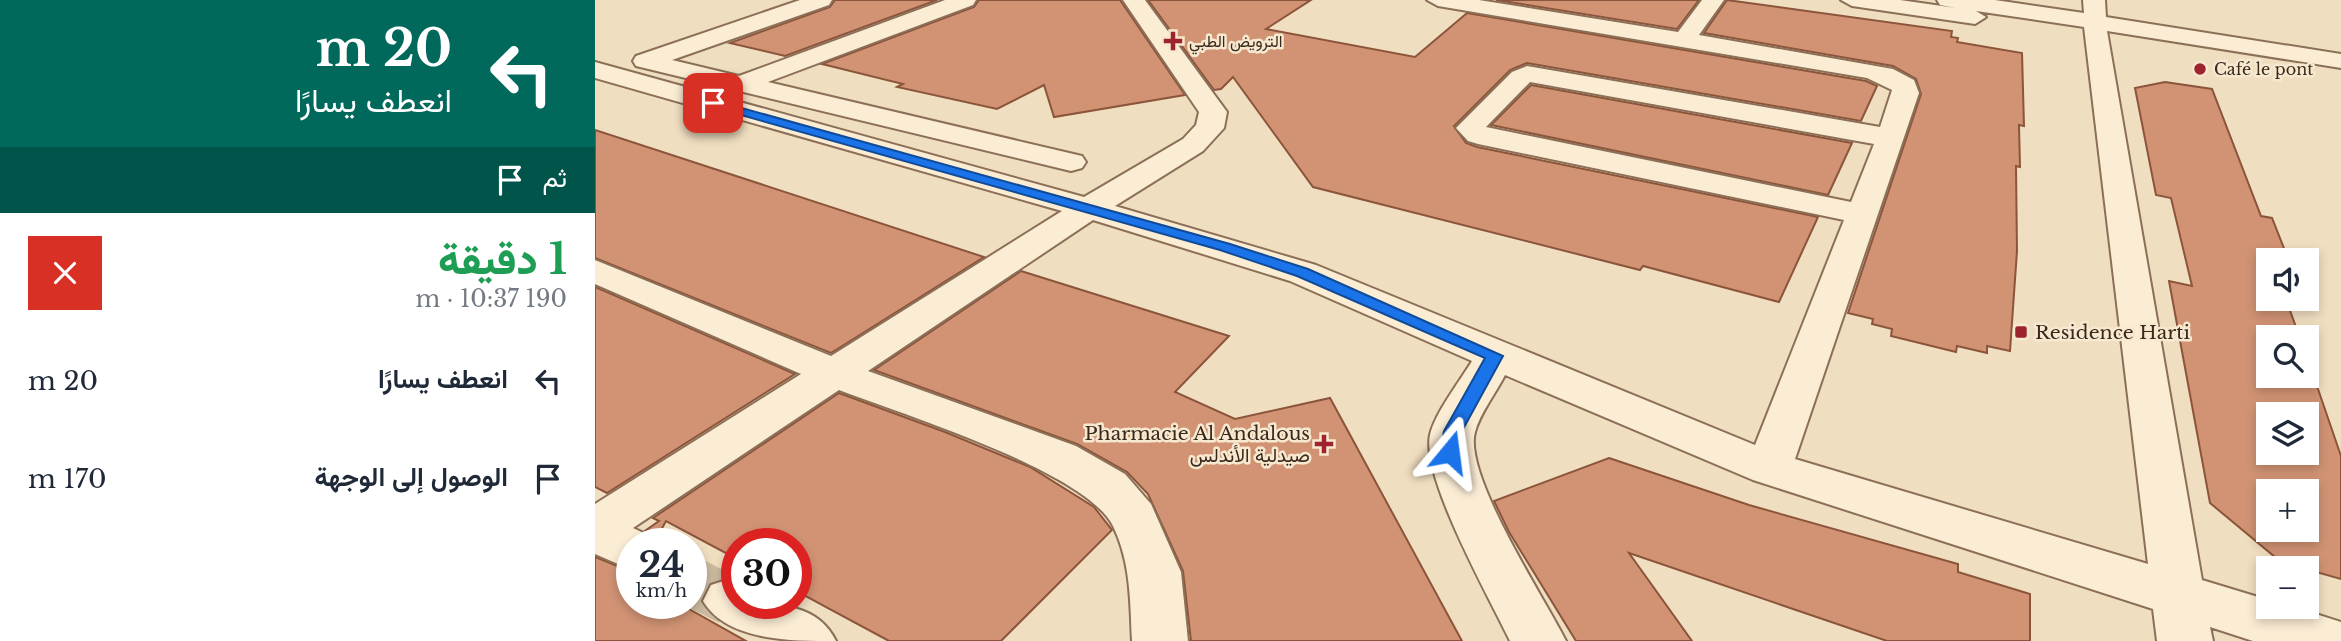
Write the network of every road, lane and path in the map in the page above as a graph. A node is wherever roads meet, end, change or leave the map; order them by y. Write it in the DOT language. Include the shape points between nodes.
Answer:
graph roads {
  1 [pos="821,0"];
  2 [pos="965,0"];
  3 [pos="1135,0"];
  4 [pos="1438,0"];
  5 [pos="1713,0"];
  6 [pos="1852,0"];
  7 [pos="1859,0"];
  8 [pos="1948,0"];
  9 [pos="2096,18"];
  10 [pos="1684,40"];
  11 [pos="2341,61"];
  12 [pos="599,73"];
  13 [pos="743,83"];
  14 [pos="1891,138"];
  15 [pos="1071,162"];
  16 [pos="1088,209"];
  17 [pos="1860,214"];
  18 [pos="595,271"];
  19 [pos="1495,356"];
  20 [pos="834,373"];
  21 [pos="1769,468"];
  22 [pos="595,530"];
  23 [pos="616,541"];
  24 [pos="765,619"];
  25 [pos="2182,619"];
  26 [pos="808,641"];
  27 [pos="1160,641"];
  28 [pos="1538,641"];
  29 [pos="2327,641"];
  1 -- 13 [label="street" via="645,61"];
  2 -- 13 [label="street"];
  3 -- 16 [label="street" via="1204,95 1213,112 1210,128 1193,145"];
  4 -- 10 [label="street"];
  5 -- 10 [label="street"];
  6 -- 7 [label="street"];
  7 -- 9 [label="street"];
  8 -- 9 [label="street"];
  9 -- 11 [label="street" via="2155,34"];
  9 -- 25 [label="street"];
  10 -- 14 [label="street" via="1868,70 1898,80 1906,93"];
  12 -- 16 [label="street"];
  13 -- 15 [label="street"];
  14 -- 17 [label="street"];
  14 -- 17 [label="street" via="1527,75 1470,128 1478,135"];
  16 -- 19 [label="street" via="1303,273"];
  16 -- 20 [label="street"];
  17 -- 21 [label="street"];
  18 -- 20 [label="street"];
  19 -- 21 [label="street"];
  19 -- 28 [label="street" via="1453,431 1450,452 1458,482"];
  20 -- 22 [label="street"];
  20 -- 27 [label="street" via="1060,458 1108,486 1135,517 1155,572"];
  21 -- 25 [label="street"];
  22 -- 23 [label="street"];
  24 -- 26 [label="street"];
  25 -- 29 [label="street"];
}
